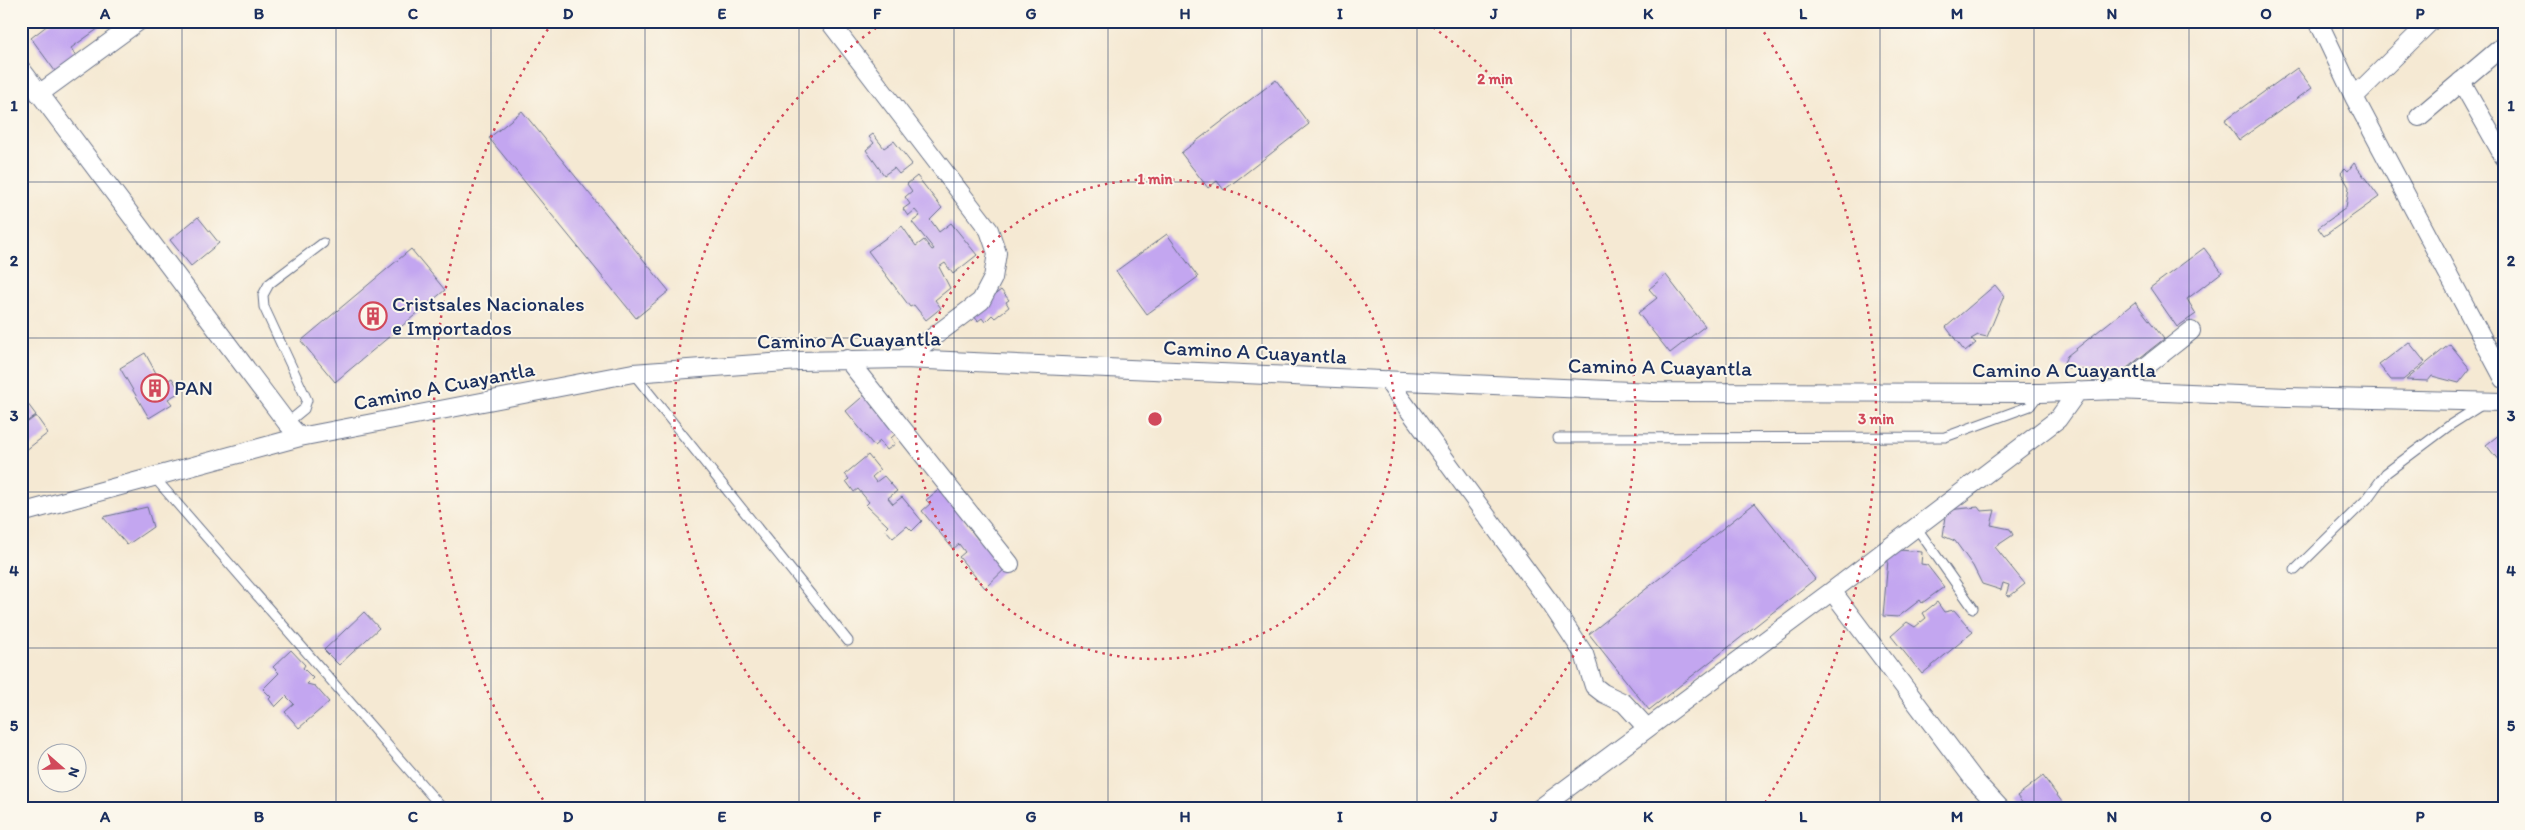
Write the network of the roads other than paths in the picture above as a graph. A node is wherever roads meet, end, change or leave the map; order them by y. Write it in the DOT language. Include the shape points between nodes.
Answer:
graph roads {
  1 [pos="139,21"];
  2 [pos="829,21"];
  3 [pos="2318,21"];
  4 [pos="2431,21"];
  5 [pos="2504,45"];
  6 [pos="21,69"];
  7 [pos="2461,81"];
  8 [pos="39,94"];
  9 [pos="2354,97"];
  10 [pos="2419,117"];
  11 [pos="2504,157"];
  12 [pos="323,243"];
  13 [pos="2192,331"];
  14 [pos="847,359"];
  15 [pos="904,359"];
  16 [pos="633,373"];
  17 [pos="1387,380"];
  18 [pos="2504,380"];
  19 [pos="2116,390"];
  20 [pos="2078,391"];
  21 [pos="2040,393"];
  22 [pos="2496,402"];
  23 [pos="287,423"];
  24 [pos="300,437"];
  25 [pos="1558,438"];
  26 [pos="154,477"];
  27 [pos="23,509"];
  28 [pos="1916,527"];
  29 [pos="1010,564"];
  30 [pos="2295,570"];
  31 [pos="1832,591"];
  32 [pos="1973,608"];
  33 [pos="848,641"];
  34 [pos="1647,728"];
  35 [pos="1543,807"];
  36 [pos="443,809"];
  37 [pos="2001,809"];
  1 -- 8 [label="street"];
  2 -- 15 [label="street" via="989,230 997,253 993,278 981,301"];
  3 -- 9 [label="street"];
  4 -- 9 [label="street"];
  5 -- 7 [label="street"];
  6 -- 8 [label="street"];
  7 -- 10 [label="street"];
  7 -- 11 [label="street"];
  8 -- 23 [label="street"];
  9 -- 18 [label="street"];
  12 -- 23 [label="lane" via="269,284 263,295 264,307 308,400 304,409"];
  13 -- 19 [label="street"];
  14 -- 15 [label="street, Camino A Cuayantla"];
  14 -- 16 [label="street, Camino A Cuayantla"];
  14 -- 29 [label="street"];
  15 -- 17 [label="street, Camino A Cuayantla"];
  16 -- 24 [label="street, Camino A Cuayantla"];
  16 -- 33 [label="lane"];
  17 -- 21 [label="street, Camino A Cuayantla" via="1653,392"];
  17 -- 34 [label="street" via="1551,604 1584,654 1594,686 1603,694 1624,703"];
  19 -- 20 [label="street, Camino A Cuayantla"];
  19 -- 22 [label="street, Camino A Cuayantla"];
  20 -- 21 [label="street, Camino A Cuayantla"];
  20 -- 28 [label="street" via="2058,419"];
  21 -- 25 [label="lane" via="2030,406 1945,437"];
  22 -- 30 [label="lane" via="2450,425 2386,473 2367,499"];
  23 -- 24 [label="street"];
  24 -- 26 [label="street, Camino A Cuayantla"];
  26 -- 27 [label="street, Camino A Cuayantla"];
  26 -- 36 [label="lane"];
  28 -- 31 [label="street"];
  28 -- 32 [label="lane"];
  31 -- 34 [label="street"];
  31 -- 37 [label="street" via="1975,781"];
  34 -- 35 [label="street"];
}
